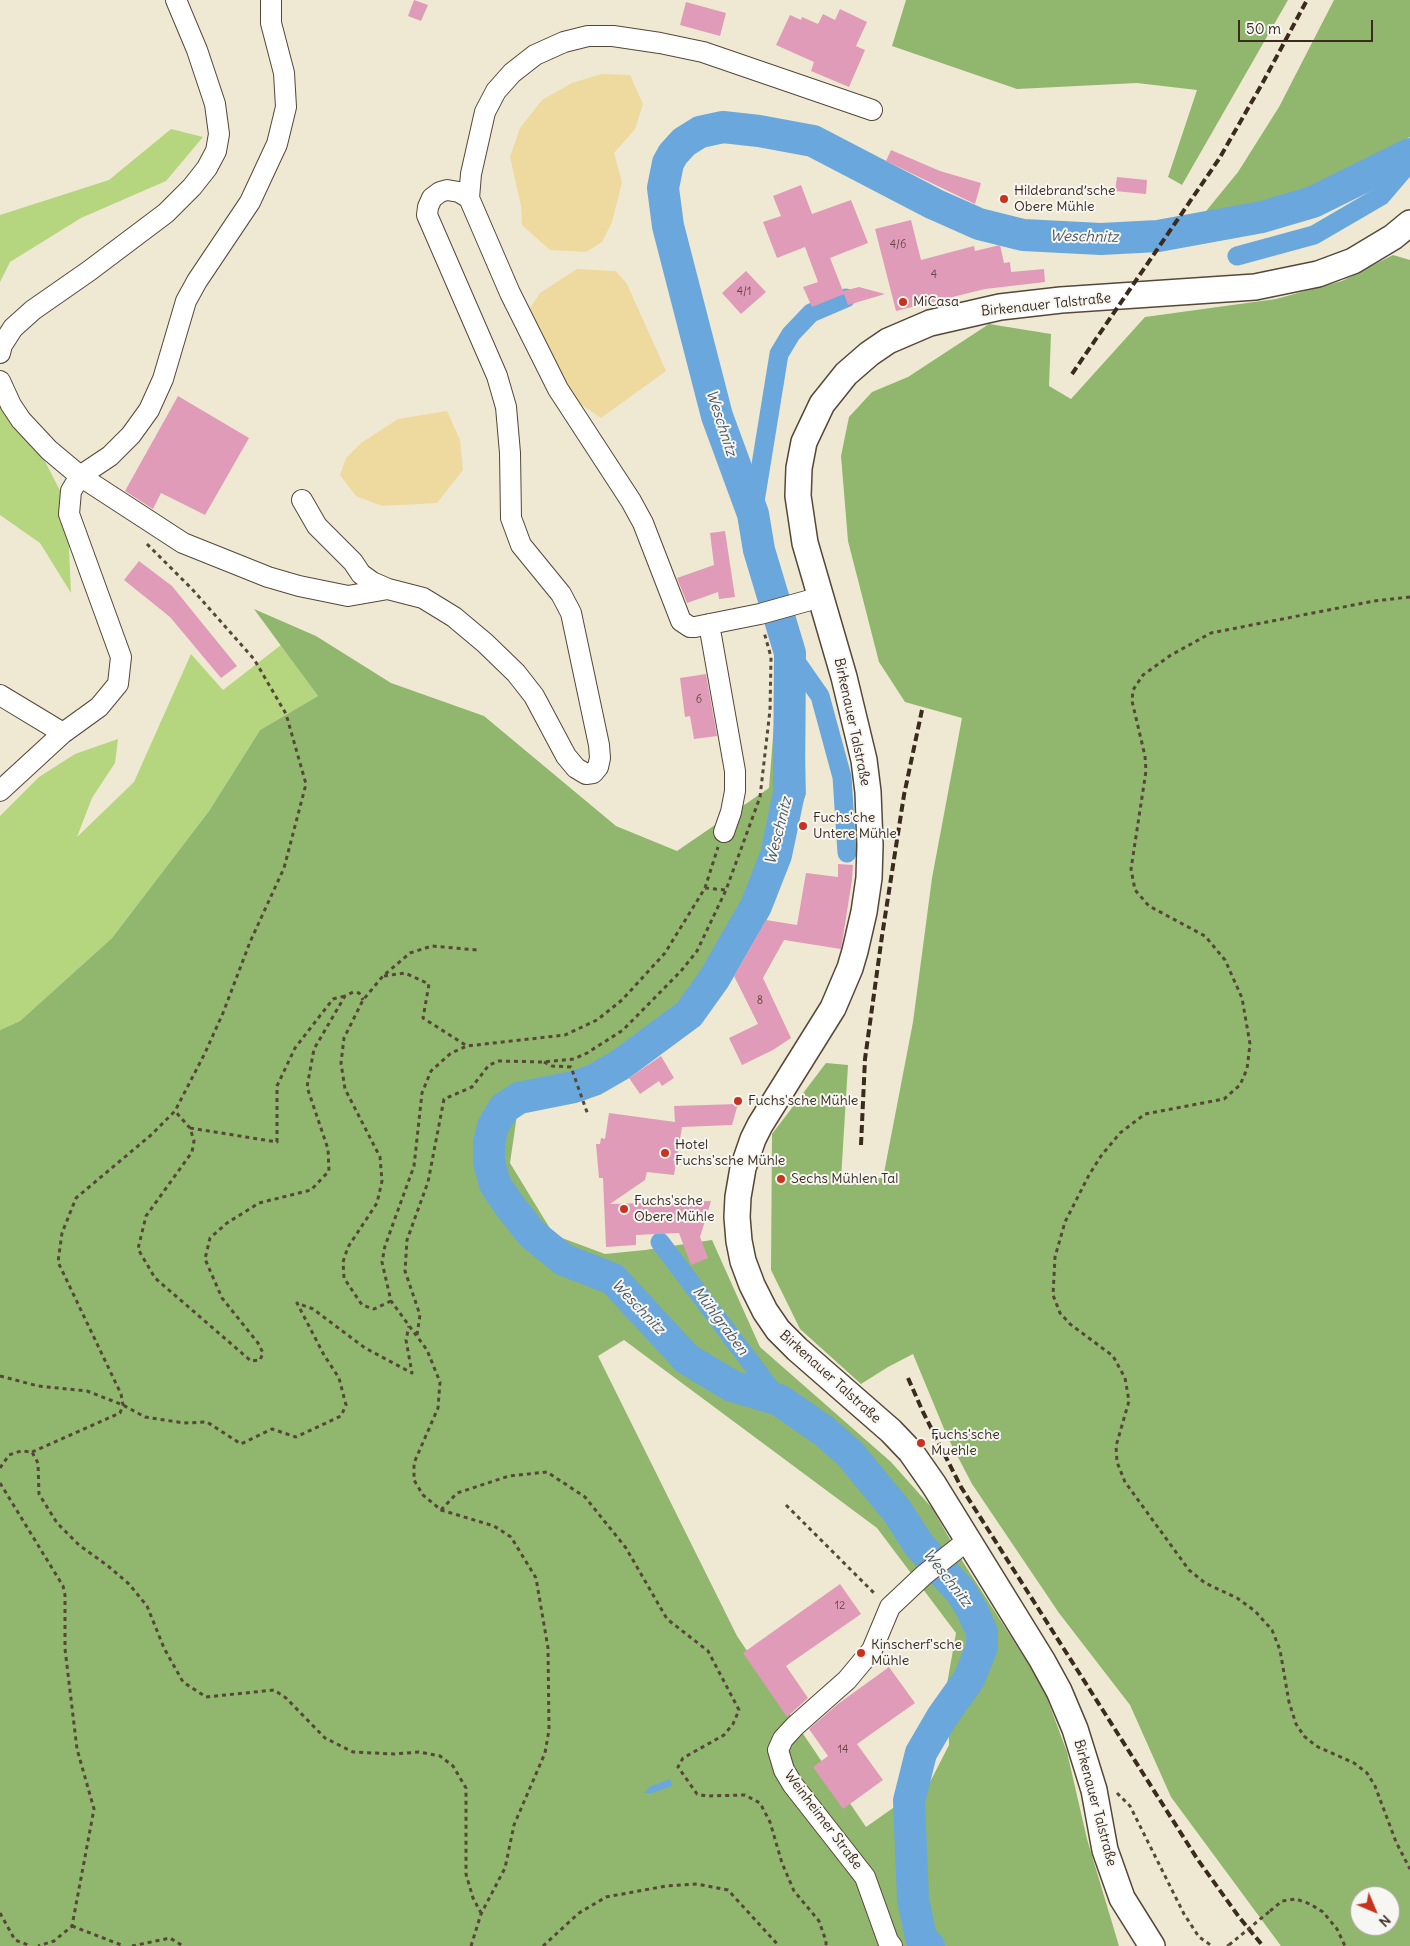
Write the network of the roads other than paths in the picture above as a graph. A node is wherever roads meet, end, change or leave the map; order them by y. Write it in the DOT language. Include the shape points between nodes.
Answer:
graph roads {
  1 [pos="176,0"];
  2 [pos="271,0"];
  3 [pos="872,110"];
  4 [pos="469,198"];
  5 [pos="1410,222"];
  6 [pos="0,353"];
  7 [pos="0,381"];
  8 [pos="80,476"];
  9 [pos="302,500"];
  10 [pos="388,589"];
  11 [pos="821,597"];
  12 [pos="709,624"];
  13 [pos="0,695"];
  14 [pos="63,733"];
  15 [pos="0,791"];
  16 [pos="724,832"];
  17 [pos="962,1546"];
  18 [pos="892,1946"];
  19 [pos="1152,1946"];
  1 -- 6 [label="lane" via="215,104 219,134 216,151 207,168 166,214 33,310 13,328"];
  2 -- 8 [label="lane" via="271,23 284,73 286,107 277,144 250,202 186,301 163,379 149,410 110,456"];
  3 -- 4 [label="lane" via="703,52 612,36 588,36 535,55 496,91 485,112"];
  4 -- 10 [label="lane" via="459,192 440,192 432,198 427,215 497,376 506,407 511,518 522,545 561,594 570,613 599,745 600,758 593,773 586,774 576,768 566,756 534,696 485,643 423,598"];
  4 -- 12 [label="lane" via="510,293 558,389 643,523 679,616 690,627"];
  5 -- 11 [label="main road, Birkenauer Talstraße" via="1393,237 1353,261 1318,274 1255,287 1000,307 930,323 888,341 846,374 822,404 804,442 798,496 804,543"];
  7 -- 8 [label="lane" via="21,420"];
  8 -- 10 [label="lane" via="183,543 268,577 348,596"];
  8 -- 14 [label="lane" via="71,491 70,514 121,657 118,684 99,707"];
  9 -- 10 [label="lane" via="317,526 361,574"];
  11 -- 12 [label="lane"];
  11 -- 17 [label="main road, Birkenauer Talstraße" via="864,760 868,792 869,878 856,951 833,1008 753,1139 738,1197 739,1241 752,1285 778,1330 911,1452 934,1485"];
  12 -- 16 [label="lane" via="735,771 734,798"];
  13 -- 14 [label="lane"];
  14 -- 15 [label="lane"];
  17 -- 18 [label="lane, Weinheimer Straße" via="890,1607 872,1650 847,1680 795,1726 778,1750 793,1786 865,1877"];
  17 -- 19 [label="main road, Birkenauer Talstraße" via="1042,1660 1059,1691 1094,1790 1105,1850 1122,1898"];
}
